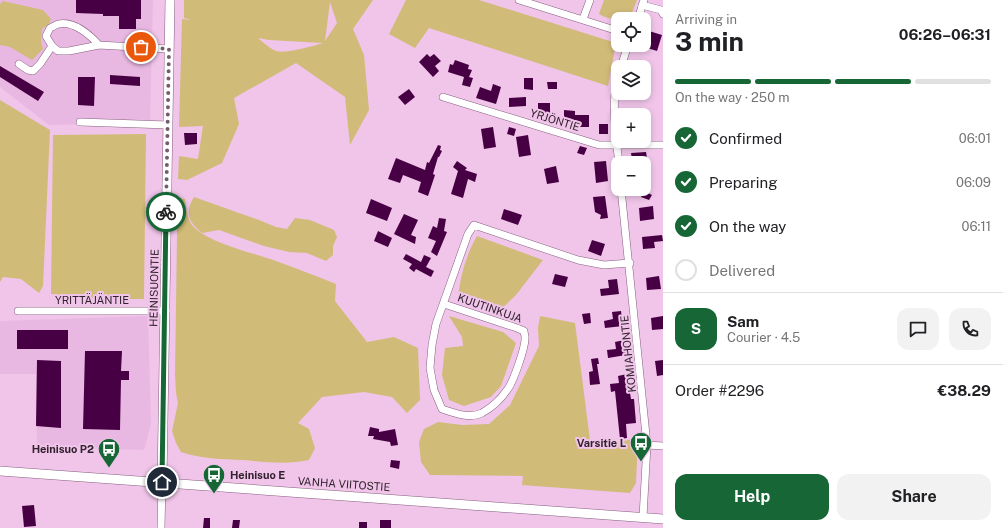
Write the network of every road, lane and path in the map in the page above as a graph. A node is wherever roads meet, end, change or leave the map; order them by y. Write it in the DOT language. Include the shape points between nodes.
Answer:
graph roads {
  1 [pos="170,0"];
  2 [pos="519,0"];
  3 [pos="590,0"];
  4 [pos="643,2"];
  5 [pos="662,11"];
  6 [pos="640,12"];
  7 [pos="583,19"];
  8 [pos="611,29"];
  9 [pos="99,45"];
  10 [pos="52,46"];
  11 [pos="169,49"];
  12 [pos="19,64"];
  13 [pos="443,97"];
  14 [pos="80,122"];
  15 [pos="168,125"];
  16 [pos="611,145"];
  17 [pos="651,145"];
  18 [pos="663,145"];
  19 [pos="623,196"];
  20 [pos="630,263"];
  21 [pos="444,304"];
  22 [pos="18,311"];
  23 [pos="166,311"];
  24 [pos="647,445"];
  25 [pos="663,446"];
  26 [pos="0,471"];
  27 [pos="162,482"];
  28 [pos="644,517"];
  29 [pos="663,519"];
  30 [pos="161,528"];
  1 -- 11 [label="main road, HEINISUONTIE"];
  2 -- 7 [label="street"];
  3 -- 7 [label="street"];
  4 -- 5 [label="street"];
  4 -- 6 [label="street"];
  7 -- 8 [label="street"];
  9 -- 10 [label="street" via="69,51 58,51"];
  9 -- 10 [label="street" via="72,25 60,24 50,28 46,36"];
  9 -- 11 [label="street"];
  10 -- 12 [label="street" via="33,71"];
  11 -- 15 [label="main road, HEINISUONTIE"];
  13 -- 16 [label="street, YRJÖNTIE" via="599,145"];
  14 -- 15 [label="street"];
  15 -- 23 [label="main road, HEINISUONTIE"];
  17 -- 18 [label="street, YRJÖNTIE"];
  19 -- 20 [label="street, KOMIAHONTIE"];
  20 -- 21 [label="street, KUUTINKUJA" via="604,265 578,260 474,225 468,234"];
  20 -- 24 [label="street, KOMIAHONTIE"];
  21 -- 21 [label="street, KUUTINKUJA" via="436,324 432,345 430,368 434,390 442,409 456,414 481,414 508,389 526,337 524,332 517,328"];
  22 -- 23 [label="street, YRITTÄJÄNTIE"];
  23 -- 27 [label="main road, HEINISUONTIE"];
  24 -- 25 [label="street"];
  24 -- 28 [label="street, KOMIAHONTIE"];
  26 -- 27 [label="main road, VANHA VIITOSTIE"];
  27 -- 28 [label="main road, VANHA VIITOSTIE"];
  27 -- 30 [label="street, HEINISUONTIE"];
  28 -- 29 [label="main road, VANHA VIITOSTIE"];
}
